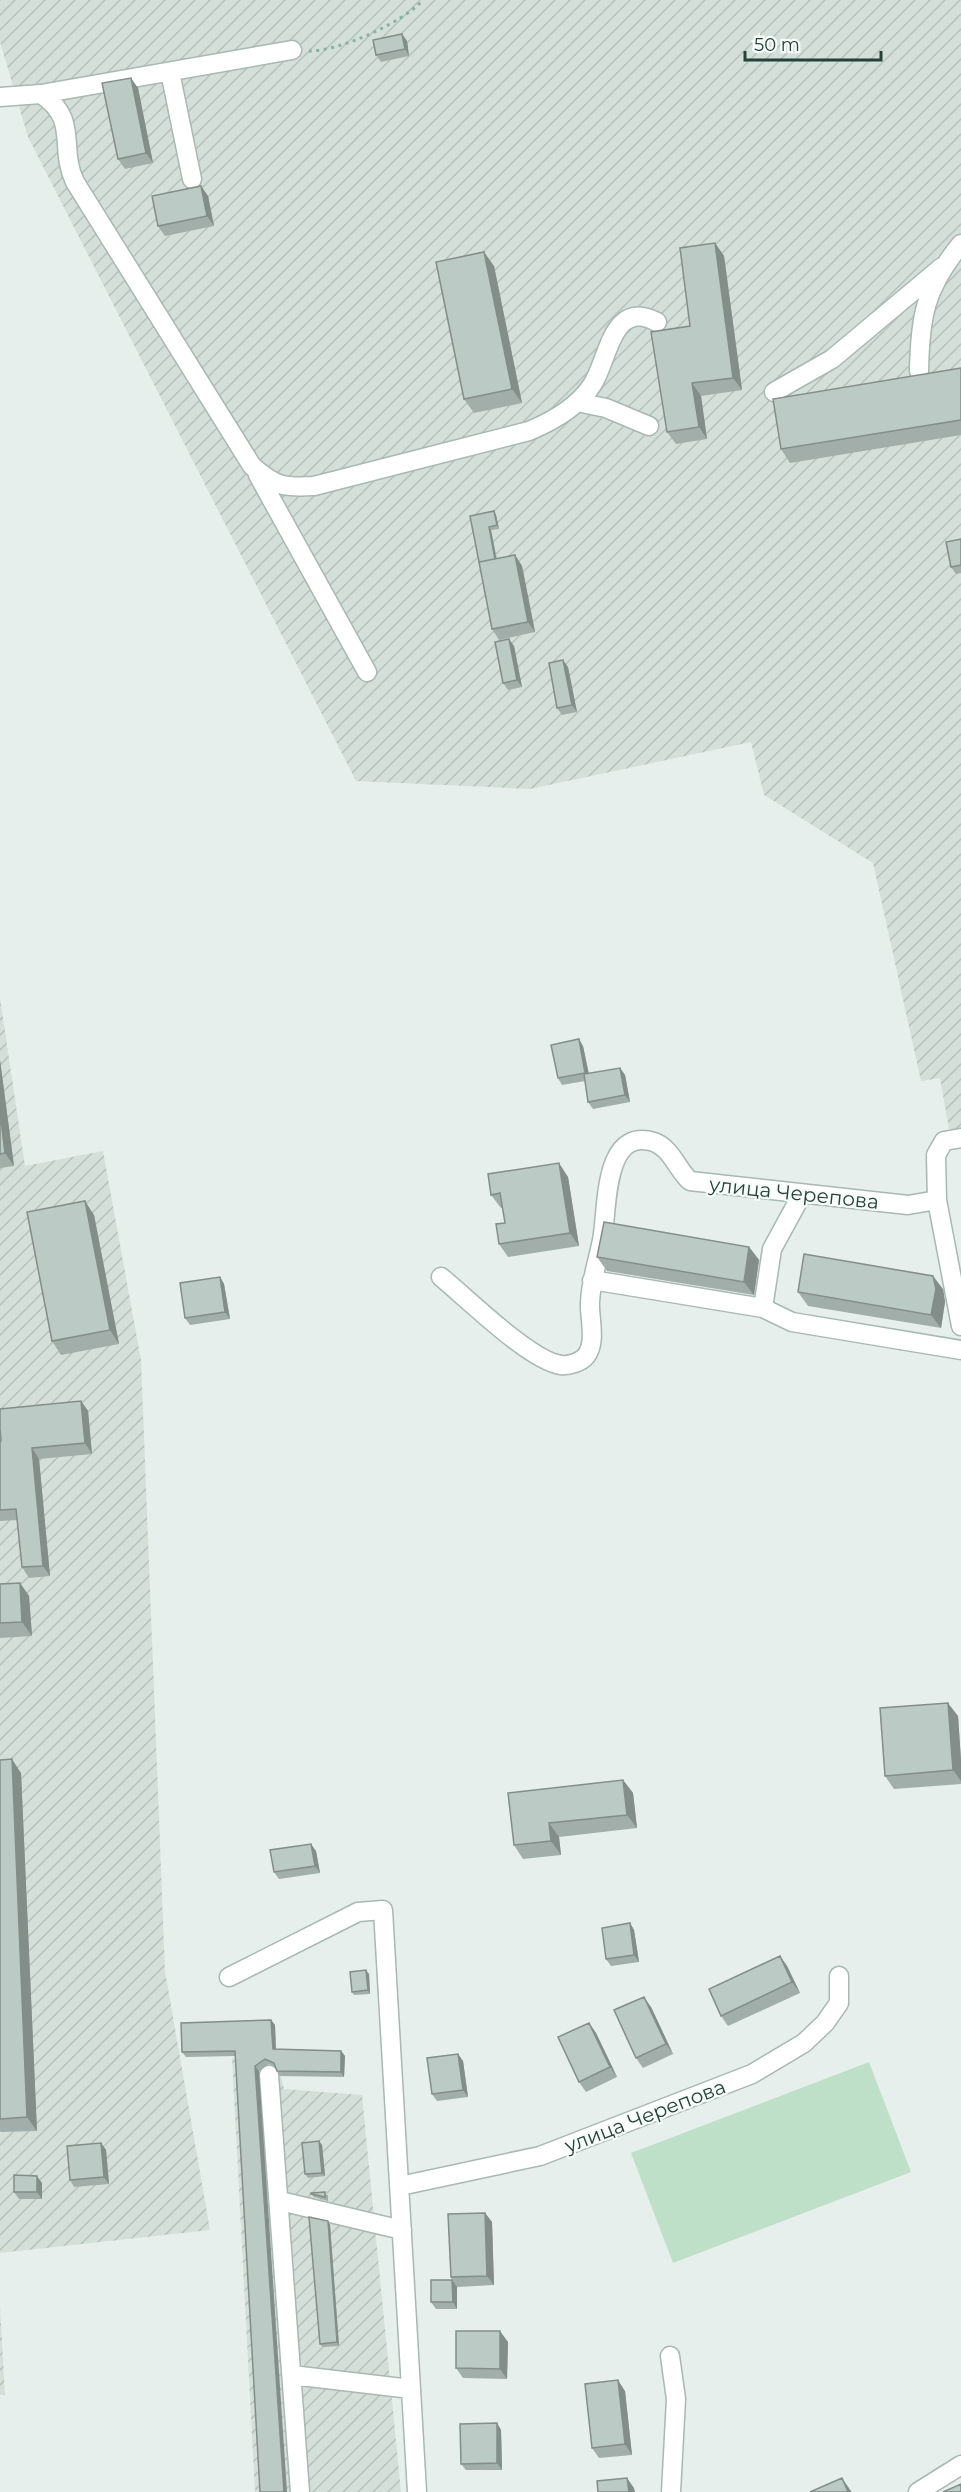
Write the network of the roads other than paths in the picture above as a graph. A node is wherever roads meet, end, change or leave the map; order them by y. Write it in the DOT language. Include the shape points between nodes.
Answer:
graph roads {
  1 [pos="292,50"];
  2 [pos="170,72"];
  3 [pos="41,94"];
  4 [pos="0,97"];
  5 [pos="192,179"];
  6 [pos="961,244"];
  7 [pos="942,267"];
  8 [pos="657,321"];
  9 [pos="920,371"];
  10 [pos="774,392"];
  11 [pos="577,402"];
  12 [pos="649,426"];
  13 [pos="252,466"];
  14 [pos="367,672"];
  15 [pos="961,1138"];
  16 [pos="802,1194"];
  17 [pos="937,1200"];
  18 [pos="441,1277"];
  19 [pos="592,1280"];
  20 [pos="763,1308"];
  21 [pos="961,1326"];
  22 [pos="961,1350"];
  23 [pos="839,1976"];
  24 [pos="229,1977"];
  25 [pos="269,2075"];
  26 [pos="400,2186"];
  27 [pos="280,2202"];
  28 [pos="402,2230"];
  29 [pos="670,2356"];
  30 [pos="292,2374"];
  31 [pos="411,2389"];
  32 [pos="961,2465"];
  33 [pos="300,2492"];
  34 [pos="417,2492"];
  35 [pos="671,2492"];
  36 [pos="918,2492"];
  1 -- 2 [label="street"];
  2 -- 3 [label="street"];
  2 -- 5 [label="street"];
  3 -- 4 [label="street"];
  3 -- 13 [label="street" via="55,103 64,116 69,170 75,182"];
  6 -- 7 [label="street"];
  7 -- 9 [label="street" via="929,292 920,334"];
  7 -- 10 [label="street" via="832,359"];
  8 -- 11 [label="street" via="647,316 620,324 593,385"];
  11 -- 12 [label="street" via="606,408"];
  11 -- 13 [label="street" via="552,422 529,431 314,486 291,488 271,482"];
  13 -- 14 [label="street"];
  15 -- 17 [label="street" via="944,1141 936,1155"];
  16 -- 17 [label="street, улица Черепова" via="908,1205"];
  16 -- 19 [label="street, улица Черепова" via="690,1181 668,1151 653,1142 623,1148 610,1177"];
  16 -- 20 [label="street" via="772,1249"];
  17 -- 21 [label="street"];
  18 -- 19 [label="street, улица Черепова" via="520,1343 562,1365 574,1364 586,1356 591,1344"];
  19 -- 20 [label="street"];
  20 -- 22 [label="street" via="792,1322"];
  23 -- 26 [label="street, улица Черепова" via="838,2003 825,2023 804,2043 752,2074 540,2156"];
  24 -- 26 [label="street" via="358,1912 383,1910"];
  25 -- 27 [label="street"];
  26 -- 28 [label="street"];
  27 -- 28 [label="street"];
  27 -- 30 [label="street"];
  28 -- 31 [label="street"];
  29 -- 35 [label="street" via="676,2399"];
  30 -- 31 [label="street"];
  30 -- 33 [label="street"];
  31 -- 34 [label="street"];
  32 -- 36 [label="street"];
}
